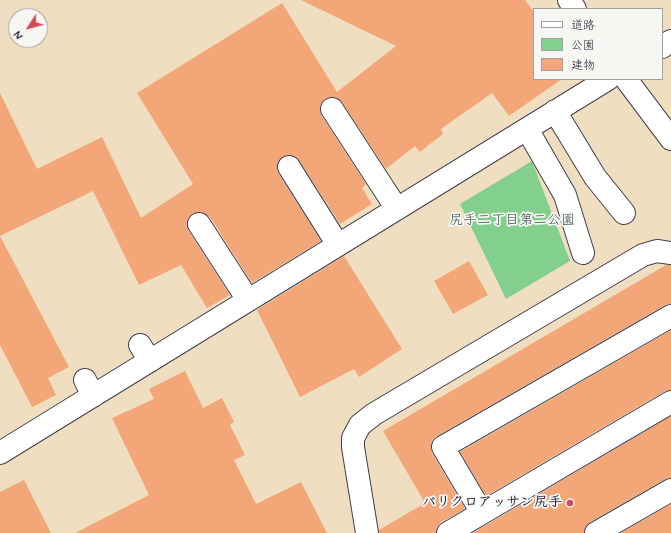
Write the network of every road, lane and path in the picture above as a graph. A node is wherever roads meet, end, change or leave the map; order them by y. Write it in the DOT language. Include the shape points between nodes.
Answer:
graph roads {
  1 [pos="606,80"];
  2 [pos="627,80"];
  3 [pos="332,108"];
  4 [pos="556,111"];
  5 [pos="527,129"];
  6 [pos="669,133"];
  7 [pos="289,167"];
  8 [pos="397,209"];
  9 [pos="624,213"];
  10 [pos="200,224"];
  11 [pos="338,245"];
  12 [pos="671,253"];
  13 [pos="584,254"];
  14 [pos="248,300"];
  15 [pos="671,316"];
  16 [pos="671,402"];
  17 [pos="0,453"];
  18 [pos="671,490"];
  19 [pos="482,513"];
  20 [pos="367,533"];
  21 [pos="448,533"];
  22 [pos="596,533"];
  1 -- 4 [label="street"];
  2 -- 6 [label="street"];
  3 -- 8 [label="street"];
  4 -- 5 [label="street"];
  4 -- 9 [label="street" via="595,177"];
  5 -- 8 [label="street"];
  5 -- 13 [label="street" via="565,195"];
  7 -- 11 [label="street"];
  8 -- 11 [label="street"];
  10 -- 14 [label="street"];
  11 -- 14 [label="street"];
  12 -- 20 [label="street" via="657,251 643,255 374,414 360,425 353,438 353,447"];
  14 -- 17 [label="street" via="145,353 89,388"];
  15 -- 19 [label="street" via="443,447"];
  16 -- 19 [label="street"];
  18 -- 22 [label="street"];
  19 -- 21 [label="street"];
}
